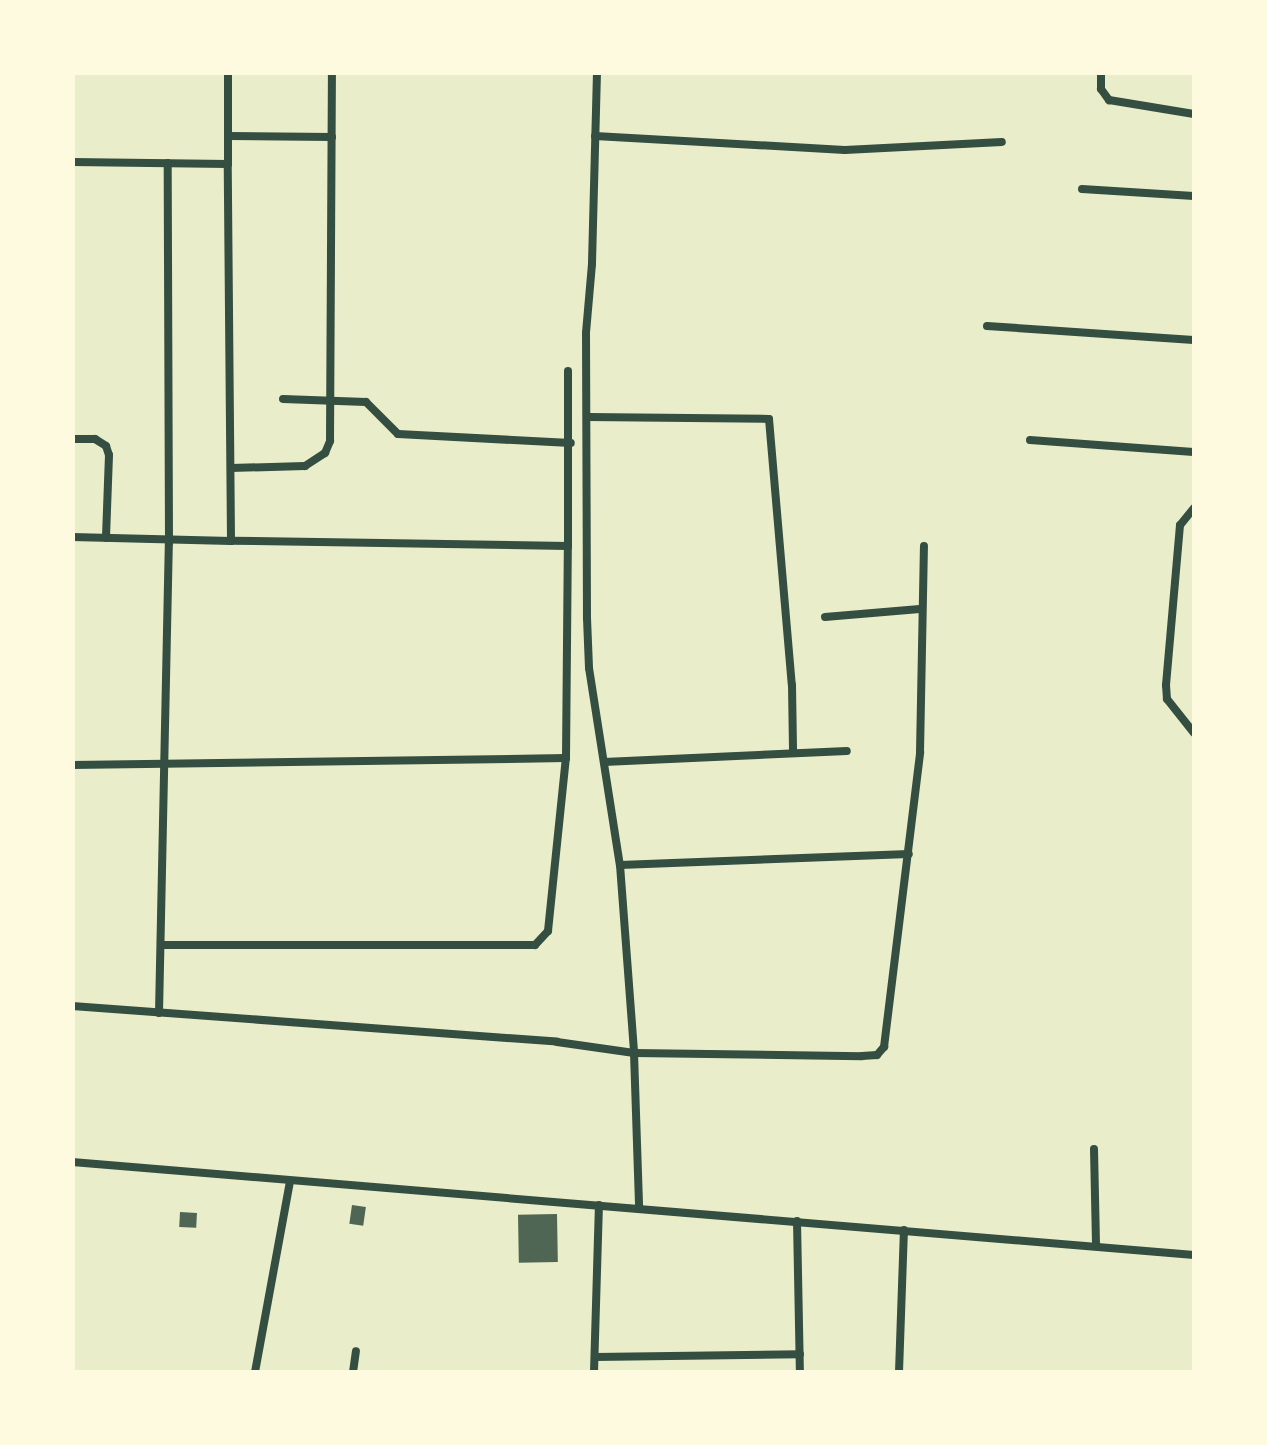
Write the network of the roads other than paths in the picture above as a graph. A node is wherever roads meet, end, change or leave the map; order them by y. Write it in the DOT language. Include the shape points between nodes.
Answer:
graph roads {
  1 [pos="228,72"];
  2 [pos="332,72"];
  3 [pos="597,72"];
  4 [pos="1101,72"];
  5 [pos="1194,114"];
  6 [pos="228,136"];
  7 [pos="595,136"];
  8 [pos="332,137"];
  9 [pos="1002,142"];
  10 [pos="72,162"];
  11 [pos="168,163"];
  12 [pos="228,164"];
  13 [pos="1082,189"];
  14 [pos="1194,196"];
  15 [pos="987,326"];
  16 [pos="1194,340"];
  17 [pos="568,371"];
  18 [pos="283,399"];
  19 [pos="332,402"];
  20 [pos="588,418"];
  21 [pos="72,439"];
  22 [pos="1030,440"];
  23 [pos="571,444"];
  24 [pos="1194,452"];
  25 [pos="231,468"];
  26 [pos="1194,508"];
  27 [pos="72,537"];
  28 [pos="106,538"];
  29 [pos="231,541"];
  30 [pos="169,543"];
  31 [pos="568,546"];
  32 [pos="924,546"];
  33 [pos="1180,555"];
  34 [pos="1194,557"];
  35 [pos="920,608"];
  36 [pos="825,616"];
  37 [pos="1194,733"];
  38 [pos="793,750"];
  39 [pos="847,751"];
  40 [pos="566,758"];
  41 [pos="604,762"];
  42 [pos="72,765"];
  43 [pos="165,767"];
  44 [pos="909,854"];
  45 [pos="620,865"];
  46 [pos="162,945"];
  47 [pos="72,1006"];
  48 [pos="159,1013"];
  49 [pos="634,1053"];
  50 [pos="1094,1149"];
  51 [pos="72,1162"];
  52 [pos="290,1182"];
  53 [pos="599,1204"];
  54 [pos="639,1206"];
  55 [pos="797,1221"];
  56 [pos="904,1230"];
  57 [pos="1096,1246"];
  58 [pos="1194,1254"];
  59 [pos="356,1351"];
  60 [pos="800,1354"];
  61 [pos="594,1357"];
  62 [pos="255,1372"];
  63 [pos="352,1372"];
  64 [pos="594,1372"];
  65 [pos="800,1372"];
  66 [pos="899,1372"];
  1 -- 6 [label="street"];
  2 -- 8 [label="street"];
  3 -- 7 [label="street"];
  4 -- 5 [label="street" via="1110,100"];
  6 -- 8 [label="street"];
  6 -- 12 [label="street"];
  7 -- 9 [label="street" via="845,150"];
  7 -- 20 [label="street"];
  8 -- 19 [label="street"];
  10 -- 11 [label="street"];
  11 -- 12 [label="street"];
  11 -- 30 [label="street"];
  12 -- 25 [label="street"];
  13 -- 14 [label="street"];
  15 -- 16 [label="street"];
  17 -- 23 [label="street"];
  18 -- 19 [label="street"];
  19 -- 23 [label="street" via="366,402 398,434"];
  19 -- 25 [label="street" via="330,441 316,462"];
  20 -- 38 [label="street" via="769,419"];
  20 -- 41 [label="street" via="589,668"];
  21 -- 28 [label="street" via="106,446"];
  22 -- 24 [label="street"];
  23 -- 31 [label="street"];
  25 -- 29 [label="street"];
  26 -- 33 [label="street" via="1181,522"];
  27 -- 28 [label="street"];
  28 -- 30 [label="street"];
  29 -- 30 [label="street"];
  29 -- 31 [label="street"];
  30 -- 43 [label="street"];
  31 -- 40 [label="street"];
  32 -- 35 [label="street"];
  33 -- 34 [label="street"];
  33 -- 37 [label="street" via="1168,699"];
  35 -- 36 [label="street"];
  35 -- 44 [label="street" via="924,687"];
  38 -- 39 [label="street"];
  38 -- 41 [label="street"];
  40 -- 43 [label="street"];
  40 -- 46 [label="street" via="548,930 535,945"];
  41 -- 45 [label="street"];
  42 -- 43 [label="street"];
  43 -- 46 [label="street"];
  44 -- 45 [label="street"];
  44 -- 49 [label="street" via="888,1032 877,1055"];
  45 -- 49 [label="street"];
  46 -- 48 [label="street"];
  47 -- 48 [label="street"];
  48 -- 49 [label="street"];
  49 -- 54 [label="street"];
  50 -- 57 [label="street"];
  51 -- 52 [label="street"];
  52 -- 53 [label="street"];
  52 -- 62 [label="street"];
  53 -- 54 [label="street"];
  53 -- 61 [label="street"];
  54 -- 55 [label="street"];
  55 -- 56 [label="street"];
  55 -- 60 [label="street"];
  56 -- 57 [label="street"];
  56 -- 66 [label="street"];
  57 -- 58 [label="street"];
  59 -- 63 [label="street"];
  60 -- 61 [label="street"];
  60 -- 65 [label="street"];
  61 -- 64 [label="street"];
}
